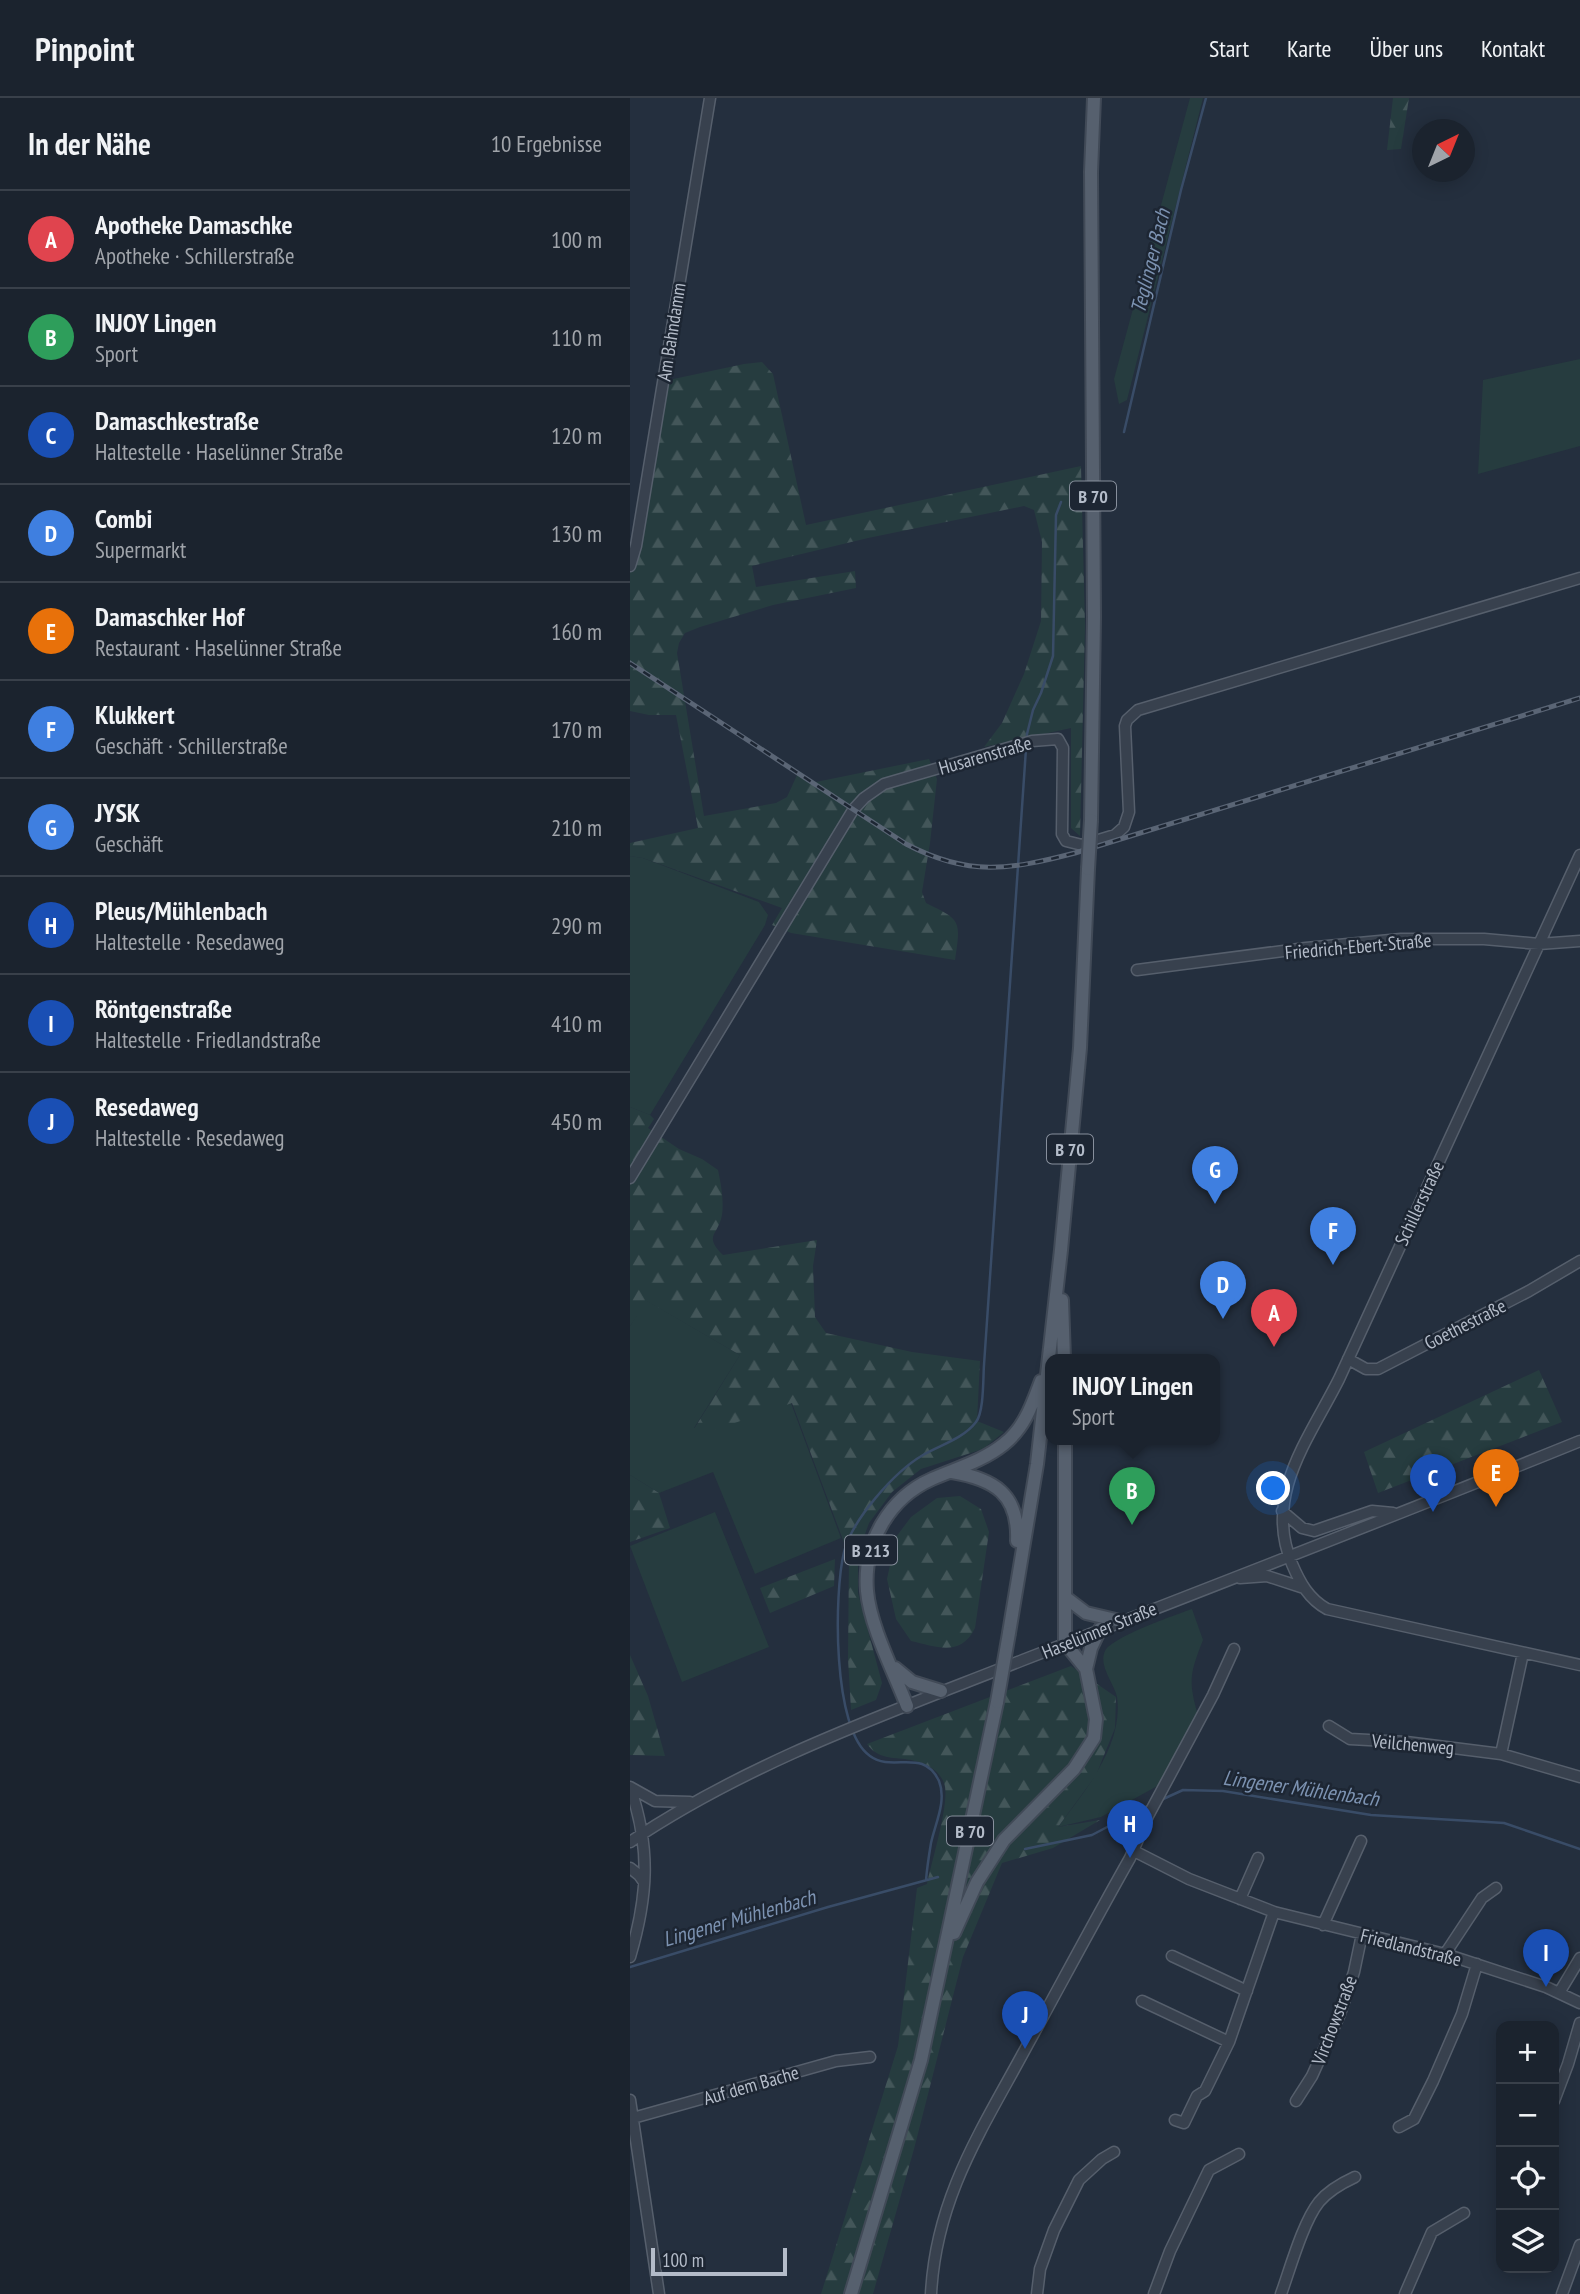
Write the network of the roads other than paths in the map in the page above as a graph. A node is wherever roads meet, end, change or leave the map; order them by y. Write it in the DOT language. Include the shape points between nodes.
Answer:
graph roads {
  1 [pos="710,98"];
  2 [pos="1094,98"];
  3 [pos="630,566"];
  4 [pos="1580,578"];
  5 [pos="1580,855"];
  6 [pos="1580,941"];
  7 [pos="1539,944"];
  8 [pos="1137,970"];
  9 [pos="630,1178"];
  10 [pos="1061,1250"];
  11 [pos="1580,1261"];
  12 [pos="1050,1354"];
  13 [pos="1064,1354"];
  14 [pos="1348,1359"];
  15 [pos="1045,1372"];
  16 [pos="1045,1395"];
  17 [pos="1580,1441"];
  18 [pos="1065,1445"];
  19 [pos="950,1472"];
  20 [pos="1282,1511"];
  21 [pos="1397,1513"];
  22 [pos="1288,1555"];
  23 [pos="1228,1580"];
  24 [pos="1304,1588"];
  25 [pos="1016,1590"];
  26 [pos="1065,1597"];
  27 [pos="1120,1621"];
  28 [pos="1100,1629"];
  29 [pos="1065,1643"];
  30 [pos="1234,1649"];
  31 [pos="1523,1653"];
  32 [pos="890,1662"];
  33 [pos="1580,1665"];
  34 [pos="1086,1668"];
  35 [pos="941,1691"];
  36 [pos="906,1706"];
  37 [pos="1329,1726"];
  38 [pos="1501,1754"];
  39 [pos="1580,1777"];
  40 [pos="630,1787"];
  41 [pos="694,1802"];
  42 [pos="643,1833"];
  43 [pos="1361,1841"];
  44 [pos="630,1842"];
  45 [pos="1134,1851"];
  46 [pos="1258,1858"];
  47 [pos="630,1868"];
  48 [pos="644,1883"];
  49 [pos="1496,1888"];
  50 [pos="1240,1899"];
  51 [pos="1274,1912"];
  52 [pos="1323,1925"];
  53 [pos="1362,1934"];
  54 [pos="1445,1954"];
  55 [pos="1172,1956"];
  56 [pos="630,1957"];
  57 [pos="1580,1958"];
  58 [pos="944,1959"];
  59 [pos="1477,1964"];
  60 [pos="1247,1991"];
  61 [pos="1559,1993"];
  62 [pos="1142,2001"];
  63 [pos="1580,2003"];
  64 [pos="1580,2023"];
  65 [pos="1229,2042"];
  66 [pos="870,2057"];
  67 [pos="1559,2088"];
  68 [pos="630,2100"];
  69 [pos="1297,2101"];
  70 [pos="633,2118"];
  71 [pos="1175,2120"];
  72 [pos="1399,2127"];
  73 [pos="1114,2152"];
  74 [pos="1239,2154"];
  75 [pos="1355,2176"];
  76 [pos="1464,2213"];
  77 [pos="1580,2245"];
  78 [pos="852,2291"];
  79 [pos="659,2294"];
  80 [pos="931,2294"];
  81 [pos="1037,2294"];
  82 [pos="1154,2294"];
  83 [pos="1281,2294"];
  84 [pos="1405,2294"];
  85 [pos="1562,2294"];
  1 -- 3 [label="street, Am Bahndamm"];
  2 -- 10 [label="main road, B 70, bridge" via="1091,820 1082,1005"];
  4 -- 9 [label="street, Husarenstraße" via="1138,710 1125,726 1129,812 1124,827 1115,835 1082,845 1066,841 1062,834 1063,748 1058,739 1032,741 884,784 858,804"];
  5 -- 7 [label="street, Schillerstraße"];
  6 -- 7 [label="street, Friedrich-Ebert-Straße"];
  7 -- 8 [label="street, Friedrich-Ebert-Straße" via="1401,939"];
  7 -- 14 [label="street, Schillerstraße"];
  10 -- 12 [label="main road, B 70"];
  10 -- 13 [label="main road, B 70"];
  11 -- 14 [label="street, Goethestraße" via="1378,1369 1366,1369"];
  14 -- 20 [label="street, Schillerstraße" via="1295,1463"];
  15 -- 19 [label="main road" via="1033,1405 1016,1432 987,1455"];
  16 -- 25 [label="main road, B 70"];
  17 -- 21 [label="street, Haselünner Straße"];
  18 -- 26 [label="main road"];
  19 -- 25 [label="main road" via="987,1481 1008,1500 1018,1527"];
  19 -- 32 [label="main road, B 213" via="908,1492 882,1523 873,1542 867,1592"];
  20 -- 21 [label="street" via="1302,1528 1314,1531 1372,1511"];
  20 -- 22 [label="street, Schillerstraße"];
  21 -- 22 [label="street, Haselünner Straße"];
  22 -- 23 [label="street, Haselünner Straße"];
  22 -- 24 [label="street, Schillerstraße"];
  23 -- 24 [label="street" via="1267,1576"];
  23 -- 27 [label="street, Haselünner Straße"];
  24 -- 31 [label="street" via="1327,1609"];
  25 -- 58 [label="main road, B 70, bridge"];
  26 -- 27 [label="main road" via="1086,1613"];
  26 -- 29 [label="main road"];
  27 -- 28 [label="street, Haselünner Straße"];
  28 -- 29 [label="street, Haselünner Straße"];
  28 -- 34 [label="main road"];
  29 -- 34 [label="main road"];
  29 -- 35 [label="street, Haselünner Straße"];
  30 -- 45 [label="street"];
  31 -- 33 [label="street"];
  31 -- 38 [label="street"];
  32 -- 35 [label="main road" via="912,1682"];
  32 -- 36 [label="main road, B 213"];
  34 -- 58 [label="main road" via="1096,1719 1094,1738 1074,1769 1004,1840 977,1882"];
  35 -- 36 [label="street, Haselünner Straße"];
  36 -- 41 [label="street, Haselünner Straße" via="783,1756"];
  37 -- 38 [label="street, Veilchenweg" via="1350,1739"];
  38 -- 39 [label="street, Veilchenweg"];
  40 -- 41 [label="street" via="656,1801"];
  40 -- 42 [label="street"];
  41 -- 42 [label="street, Haselünner Straße"];
  42 -- 44 [label="street, Haselünner Straße"];
  42 -- 48 [label="street"];
  43 -- 52 [label="street"];
  45 -- 50 [label="street, Friedlandstraße"];
  45 -- 80 [label="street" via="989,2111 951,2193 940,2227"];
  46 -- 50 [label="street"];
  47 -- 48 [label="street"];
  48 -- 56 [label="street"];
  49 -- 54 [label="street" via="1482,1898"];
  50 -- 51 [label="street, Friedlandstraße"];
  51 -- 52 [label="street, Friedlandstraße"];
  51 -- 60 [label="street"];
  52 -- 53 [label="street, Friedlandstraße"];
  53 -- 54 [label="street, Friedlandstraße"];
  53 -- 69 [label="street, Virchowstraße" via="1340,2014"];
  54 -- 59 [label="street, Friedlandstraße"];
  55 -- 60 [label="street"];
  57 -- 61 [label="street"];
  58 -- 78 [label="main road, B 70" via="920,2060"];
  59 -- 61 [label="street, Friedlandstraße"];
  59 -- 72 [label="street" via="1462,2014 1433,2081 1414,2119"];
  60 -- 65 [label="street"];
  61 -- 63 [label="street, Friedlandstraße"];
  62 -- 65 [label="street"];
  64 -- 67 [label="street"];
  65 -- 71 [label="street" via="1184,2123"];
  66 -- 70 [label="street, Auf dem Bache" via="836,2061"];
  68 -- 70 [label="street"];
  70 -- 79 [label="street"];
  73 -- 81 [label="street" via="1079,2180 1054,2230 1040,2269"];
  74 -- 82 [label="street" via="1209,2170"];
  75 -- 83 [label="street" via="1319,2203"];
  76 -- 84 [label="street" via="1432,2232"];
  77 -- 85 [label="street"];
}
